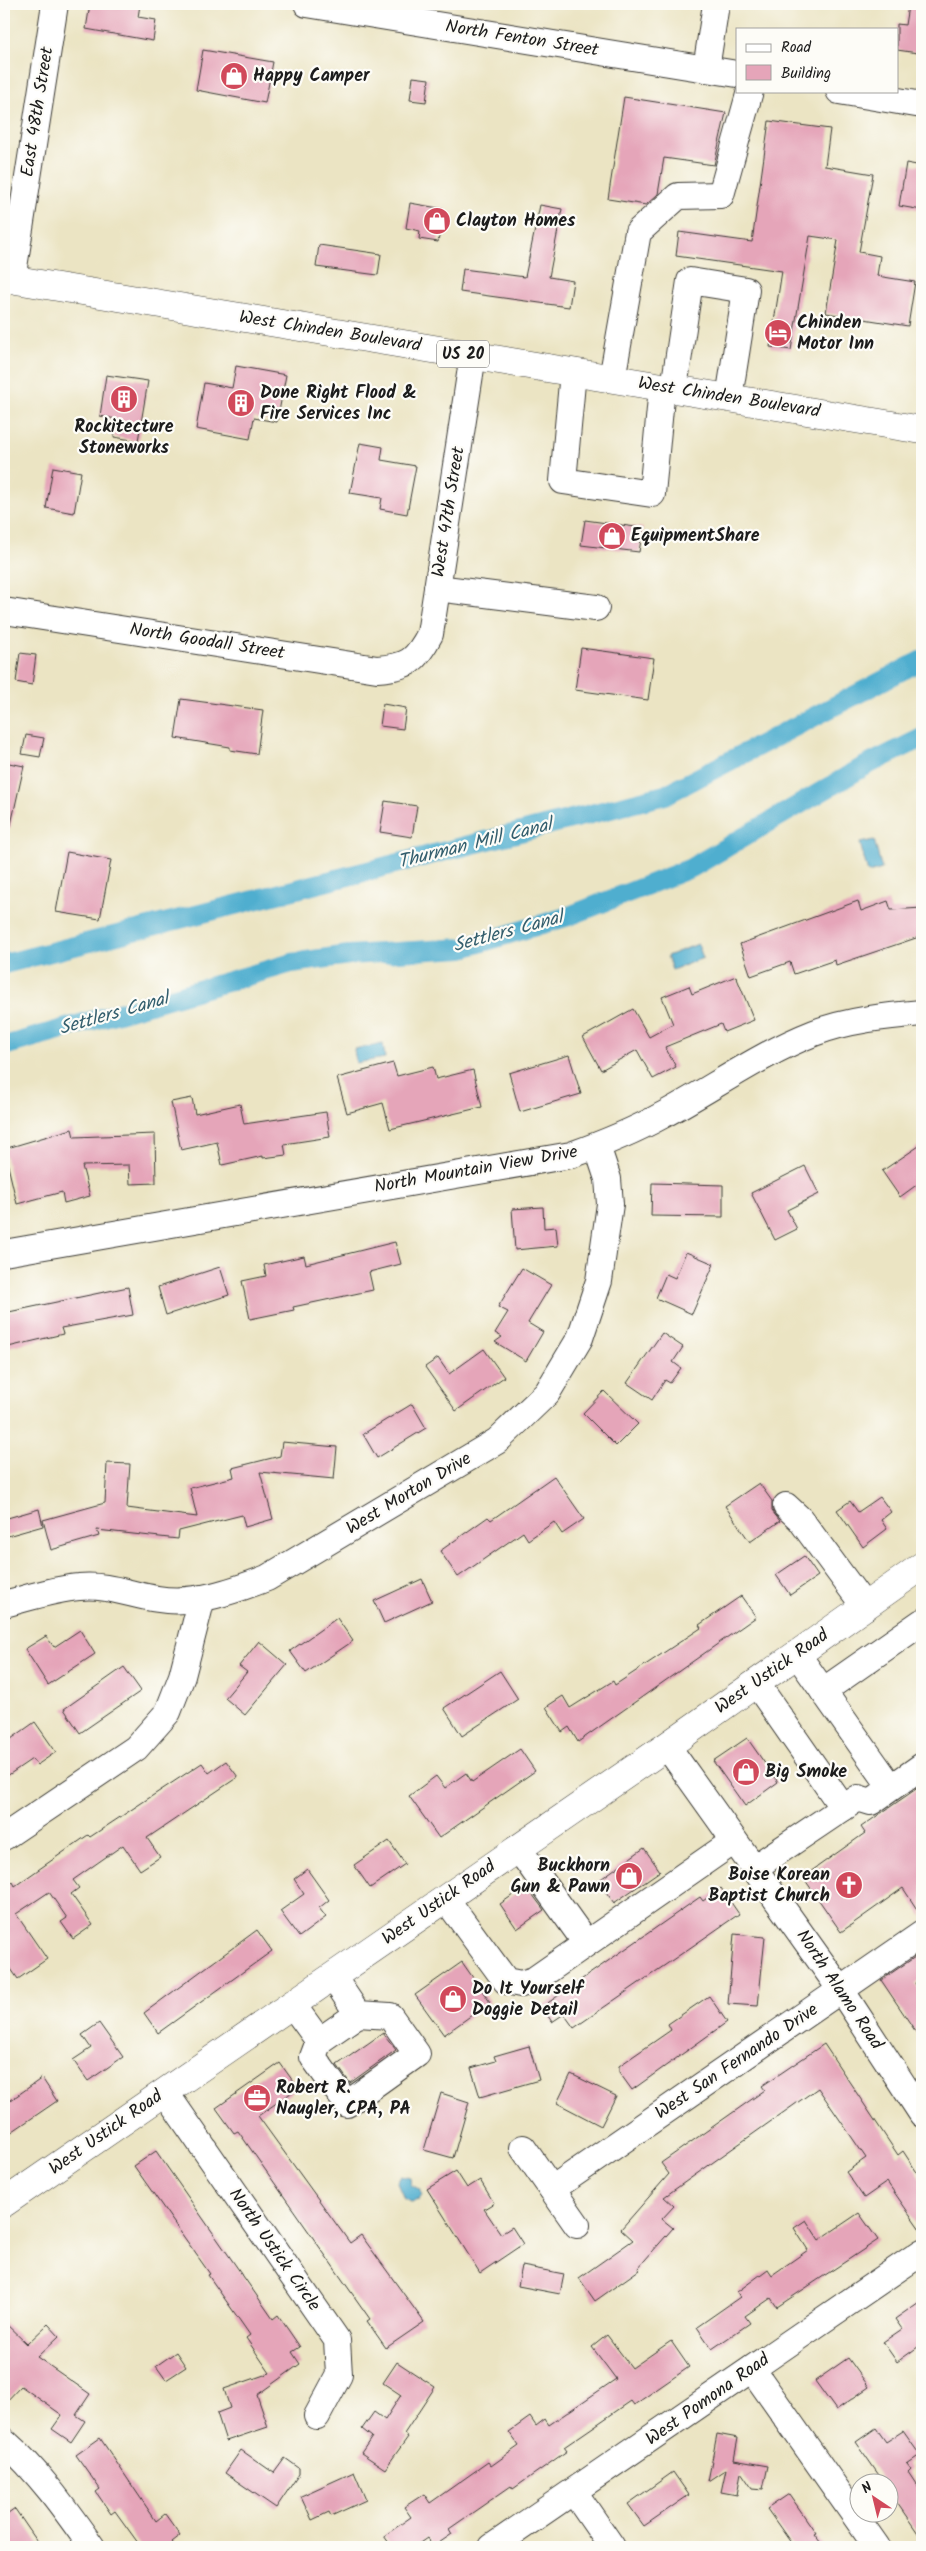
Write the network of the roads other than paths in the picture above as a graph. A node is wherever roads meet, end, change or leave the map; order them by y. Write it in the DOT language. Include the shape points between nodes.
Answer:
graph roads {
  1 [pos="55,4"];
  2 [pos="307,4"];
  3 [pos="716,4"];
  4 [pos="706,69"];
  5 [pos="736,74"];
  6 [pos="750,92"];
  7 [pos="845,92"];
  8 [pos="922,105"];
  9 [pos="8,279"];
  10 [pos="473,355"];
  11 [pos="574,372"];
  12 [pos="612,379"];
  13 [pos="668,388"];
  14 [pos="729,398"];
  15 [pos="922,430"];
  16 [pos="437,588"];
  17 [pos="596,608"];
  18 [pos="4,611"];
  19 [pos="410,662"];
  20 [pos="922,1013"];
  21 [pos="597,1146"];
  22 [pos="4,1253"];
  23 [pos="786,1506"];
  24 [pos="922,1566"];
  25 [pos="202,1598"];
  26 [pos="4,1604"];
  27 [pos="864,1607"];
  28 [pos="922,1622"];
  29 [pos="797,1654"];
  30 [pos="756,1683"];
  31 [pos="823,1691"];
  32 [pos="667,1746"];
  33 [pos="922,1766"];
  34 [pos="891,1787"];
  35 [pos="843,1808"];
  36 [pos="4,1837"];
  37 [pos="734,1840"];
  38 [pos="518,1848"];
  39 [pos="754,1868"];
  40 [pos="446,1899"];
  41 [pos="922,1934"];
  42 [pos="586,1943"];
  43 [pos="333,1977"];
  44 [pos="841,1990"];
  45 [pos="292,2004"];
  46 [pos="358,2014"];
  47 [pos="319,2041"];
  48 [pos="165,2092"];
  49 [pos="922,2114"];
  50 [pos="523,2148"];
  51 [pos="552,2189"];
  52 [pos="7,2194"];
  53 [pos="577,2225"];
  54 [pos="922,2252"];
  55 [pos="752,2369"];
  56 [pos="317,2416"];
  57 [pos="4,2440"];
  58 [pos="574,2492"];
  59 [pos="92,2547"];
  60 [pos="492,2547"];
  61 [pos="612,2547"];
  62 [pos="877,2547"];
  1 -- 9 [label="street, East 48th Street"];
  2 -- 4 [label="street, North Fenton Street"];
  3 -- 4 [label="street"];
  4 -- 5 [label="street, North Fenton Street"];
  6 -- 12 [label="street" via="721,195 678,196 638,232"];
  7 -- 8 [label="street"];
  9 -- 10 [label="main road, West Chinden Boulevard / US 20"];
  10 -- 11 [label="main road, West Chinden Boulevard / US 20"];
  10 -- 16 [label="street, West 47th Street"];
  11 -- 12 [label="main road, West Chinden Boulevard / US 20"];
  11 -- 13 [label="street" via="563,480 652,494"];
  12 -- 13 [label="main road, West Chinden Boulevard / US 20"];
  13 -- 14 [label="main road, West Chinden Boulevard / US 20"];
  13 -- 14 [label="street" via="690,281 746,290"];
  14 -- 15 [label="main road, West Chinden Boulevard / US 20"];
  16 -- 17 [label="street"];
  16 -- 19 [label="street, West 47th Street" via="430,634 420,653"];
  18 -- 19 [label="street, North Goodall Street" via="378,668 397,667"];
  20 -- 21 [label="street, North Mountain View Drive" via="852,1022 816,1032 782,1047 660,1117"];
  21 -- 22 [label="street, North Mountain View Drive" via="571,1155"];
  21 -- 25 [label="street, West Morton Drive" via="608,1179 610,1204 599,1281 580,1338 547,1392 497,1441 452,1470 267,1578"];
  23 -- 27 [label="street" via="800,1519"];
  24 -- 27 [label="main road, West Ustick Road"];
  25 -- 26 [label="street, West Morton Drive" via="160,1599 110,1587 78,1587"];
  25 -- 36 [label="street" via="182,1676 168,1712 136,1748"];
  27 -- 29 [label="main road, West Ustick Road"];
  28 -- 31 [label="street"];
  29 -- 30 [label="main road, West Ustick Road"];
  29 -- 31 [label="street"];
  30 -- 32 [label="main road, West Ustick Road"];
  30 -- 35 [label="street"];
  31 -- 34 [label="street"];
  32 -- 37 [label="street, North Alamo Road"];
  32 -- 38 [label="main road, West Ustick Road"];
  33 -- 34 [label="street"];
  34 -- 35 [label="street" via="870,1802 858,1798"];
  35 -- 39 [label="street"];
  37 -- 39 [label="street, North Alamo Road"];
  37 -- 42 [label="street"];
  38 -- 40 [label="main road, West Ustick Road"];
  38 -- 42 [label="street"];
  39 -- 44 [label="street, North Alamo Road"];
  40 -- 42 [label="street" via="506,1981 521,1984 534,1980"];
  40 -- 43 [label="main road, West Ustick Road"];
  41 -- 44 [label="street, West San Fernando Drive"];
  43 -- 45 [label="main road, West Ustick Road"];
  43 -- 46 [label="street"];
  44 -- 49 [label="street, North Alamo Road"];
  44 -- 51 [label="street, West San Fernando Drive"];
  45 -- 47 [label="street"];
  45 -- 48 [label="main road, West Ustick Road"];
  46 -- 47 [label="street"];
  46 -- 47 [label="street" via="390,2016 417,2054 347,2104 313,2056"];
  48 -- 52 [label="main road, West Ustick Road"];
  48 -- 56 [label="street, North Ustick Circle" via="337,2340 339,2375"];
  50 -- 51 [label="street"];
  51 -- 53 [label="street"];
  54 -- 55 [label="street, West Pomona Road"];
  55 -- 58 [label="street, West Pomona Road"];
  55 -- 62 [label="street"];
  57 -- 59 [label="street" via="57,2497"];
  58 -- 60 [label="street, West Pomona Road"];
  58 -- 61 [label="street"];
}
